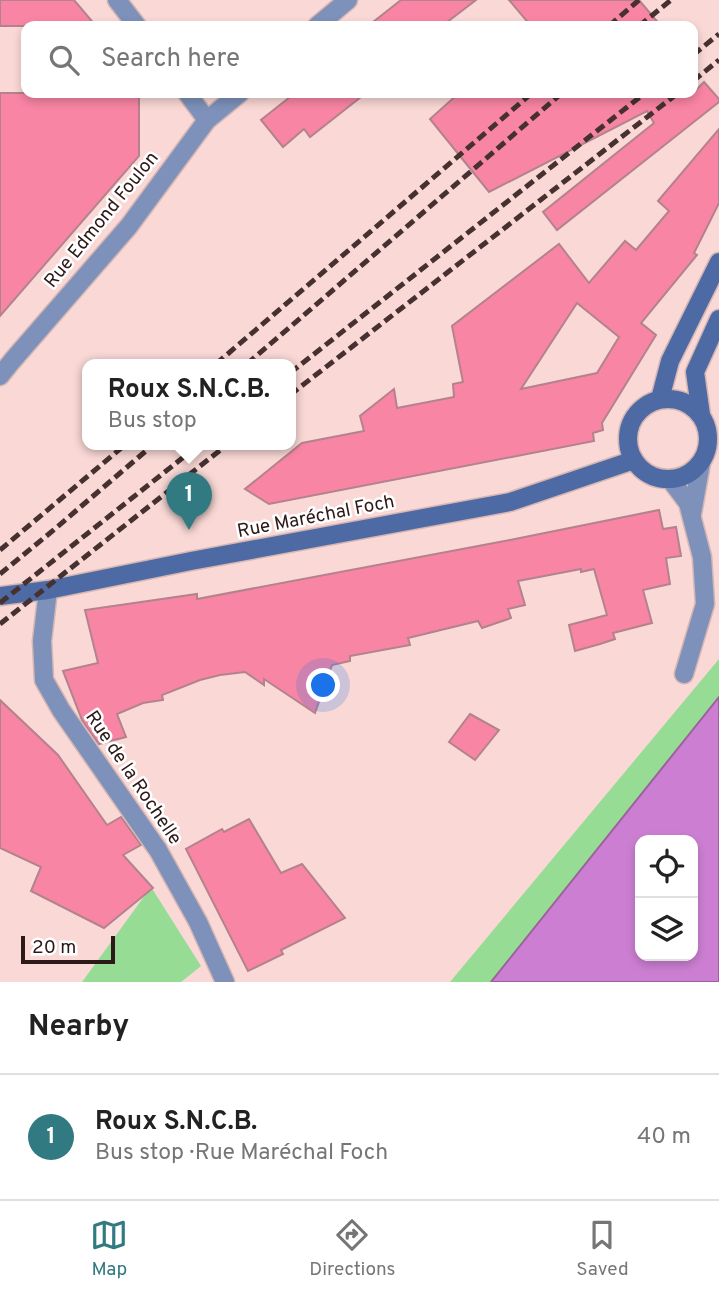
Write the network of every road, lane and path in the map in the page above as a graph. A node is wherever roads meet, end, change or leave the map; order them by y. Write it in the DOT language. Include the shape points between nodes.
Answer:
graph roads {
  1 [pos="117,0"];
  2 [pos="348,0"];
  3 [pos="133,21"];
  4 [pos="323,21"];
  5 [pos="191,98"];
  6 [pos="234,98"];
  7 [pos="207,120"];
  8 [pos="719,262"];
  9 [pos="719,319"];
  10 [pos="0,376"];
  11 [pos="660,399"];
  12 [pos="701,415"];
  13 [pos="634,460"];
  14 [pos="701,463"];
  15 [pos="670,479"];
  16 [pos="691,517"];
  17 [pos="48,590"];
  18 [pos="0,596"];
  19 [pos="684,674"];
  20 [pos="225,982"];
  1 -- 3 [label="street"];
  2 -- 4 [label="street"];
  5 -- 7 [label="street"];
  6 -- 7 [label="street, Rue Edmond Foulon"];
  7 -- 10 [label="street, Rue Edmond Foulon" via="129,226"];
  8 -- 11 [label="street" via="670,361"];
  9 -- 12 [label="street" via="695,372"];
  11 -- 12 [label="street" via="683,402"];
  11 -- 13 [label="street" via="638,412 632,423 628,435"];
  12 -- 14 [label="street" via="709,439"];
  13 -- 15 [label="street" via="650,474"];
  13 -- 17 [label="street, Rue Maréchal Foch" via="510,502"];
  14 -- 15 [label="street" via="692,472"];
  14 -- 16 [label="street"];
  15 -- 16 [label="street" via="688,503"];
  16 -- 19 [label="street" via="702,557 705,604"];
  17 -- 18 [label="street, Rue Maréchal Foch"];
  17 -- 20 [label="street, Rue de la Rochelle" via="42,641 44,680 158,850"];
}
